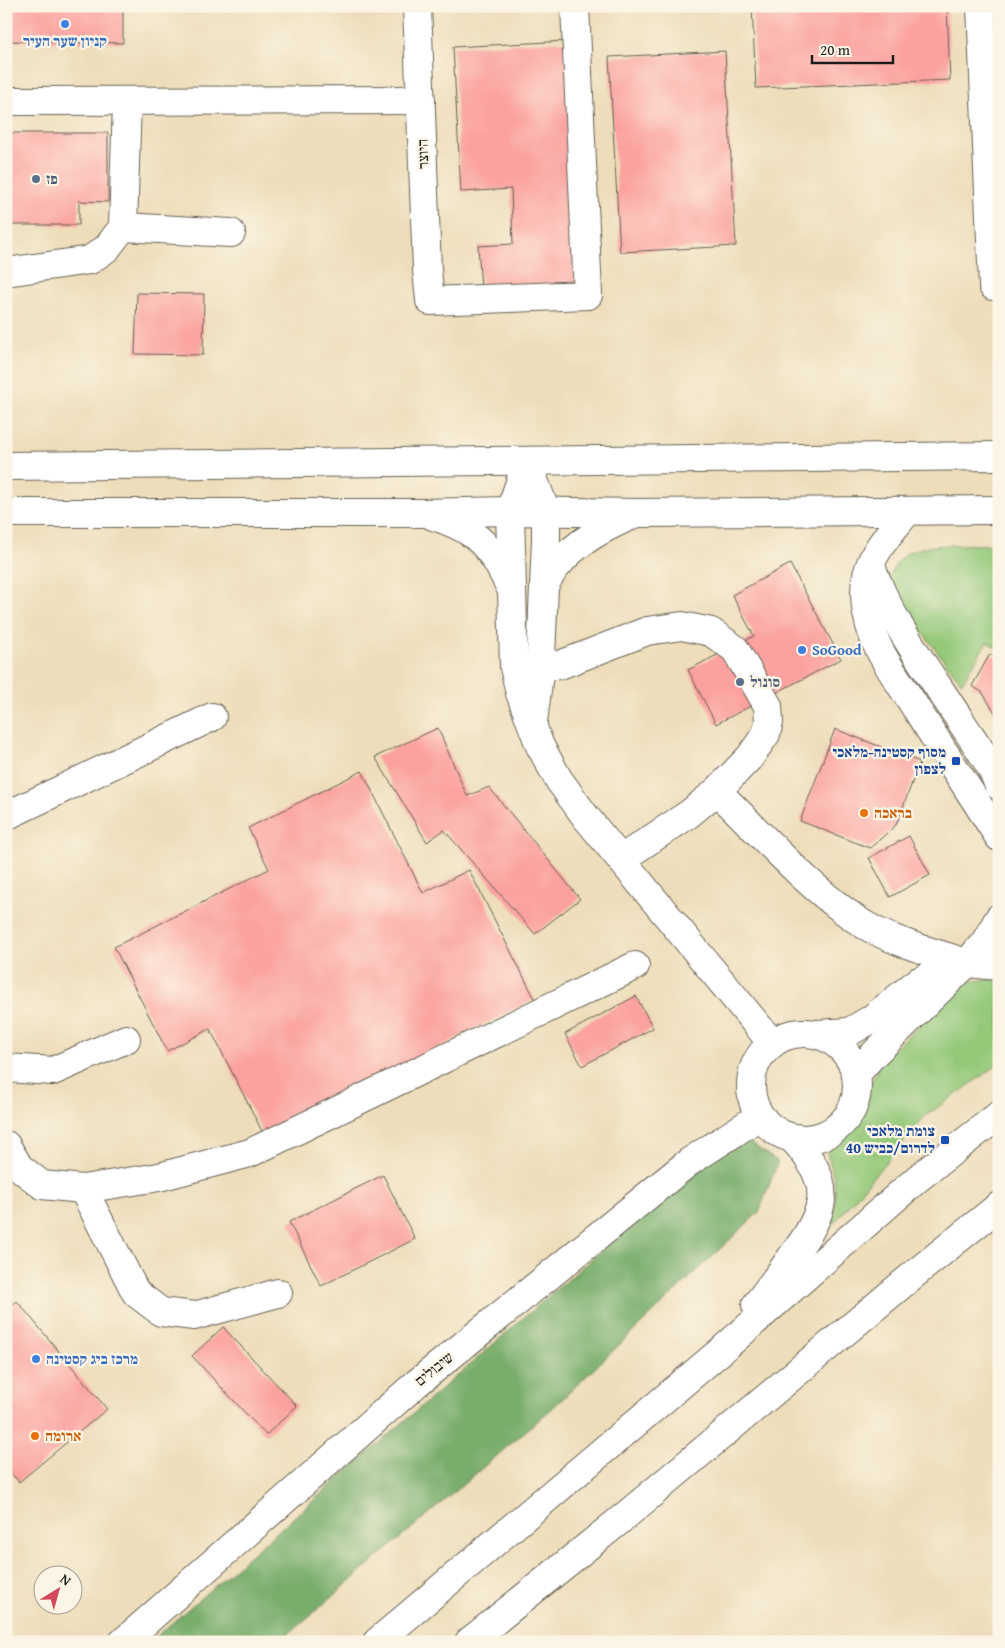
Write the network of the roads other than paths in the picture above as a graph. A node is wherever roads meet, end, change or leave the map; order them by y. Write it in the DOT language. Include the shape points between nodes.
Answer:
graph roads {
  1 [pos="417,6"];
  2 [pos="575,6"];
  3 [pos="981,6"];
  4 [pos="421,100"];
  5 [pos="6,101"];
  6 [pos="127,101"];
  7 [pos="123,227"];
  8 [pos="230,233"];
  9 [pos="6,272"];
  10 [pos="996,286"];
  11 [pos="999,456"];
  12 [pos="527,462"];
  13 [pos="8,465"];
  14 [pos="999,510"];
  15 [pos="510,511"];
  16 [pos="6,512"];
  17 [pos="419,512"];
  18 [pos="546,512"];
  19 [pos="638,512"];
  20 [pos="907,512"];
  21 [pos="871,564"];
  22 [pos="544,586"];
  23 [pos="512,591"];
  24 [pos="541,658"];
  25 [pos="212,716"];
  26 [pos="532,726"];
  27 [pos="999,786"];
  28 [pos="717,791"];
  29 [pos="11,815"];
  30 [pos="999,837"];
  31 [pos="621,860"];
  32 [pos="999,918"];
  33 [pos="967,963"];
  34 [pos="635,966"];
  35 [pos="999,966"];
  36 [pos="817,1034"];
  37 [pos="126,1039"];
  38 [pos="772,1043"];
  39 [pos="6,1068"];
  40 [pos="856,1074"];
  41 [pos="999,1115"];
  42 [pos="760,1116"];
  43 [pos="792,1138"];
  44 [pos="6,1145"];
  45 [pos="83,1189"];
  46 [pos="999,1206"];
  47 [pos="278,1293"];
  48 [pos="722,1350"];
  49 [pos="123,1642"];
  50 [pos="377,1642"];
  51 [pos="469,1642"];
  1 -- 4 [label="main road, היוצר"];
  2 -- 4 [label="main road, היוצר" via="588,295 430,301"];
  3 -- 10 [label="main road"];
  4 -- 6 [label="main road"];
  5 -- 6 [label="main road"];
  6 -- 7 [label="main road"];
  7 -- 8 [label="main road"];
  7 -- 9 [label="main road" via="107,248 90,260"];
  11 -- 12 [label="main road"];
  12 -- 13 [label="main road"];
  12 -- 15 [label="main road"];
  12 -- 18 [label="main road"];
  14 -- 20 [label="main road"];
  15 -- 17 [label="main road"];
  15 -- 18 [label="main road"];
  15 -- 23 [label="main road"];
  16 -- 17 [label="main road"];
  17 -- 23 [label="main road" via="452,522 487,545"];
  18 -- 19 [label="main road"];
  18 -- 22 [label="main road"];
  19 -- 20 [label="main road"];
  19 -- 22 [label="main road" via="615,522 574,549 556,566"];
  20 -- 21 [label="main road" via="879,546"];
  21 -- 27 [label="main road" via="898,623 986,759"];
  21 -- 30 [label="main road" via="867,576 866,606 875,640"];
  22 -- 24 [label="main road"];
  23 -- 26 [label="main road" via="514,667"];
  24 -- 26 [label="main road"];
  24 -- 28 [label="main road" via="560,665 648,631 682,626 711,632 735,649 768,706 769,722 766,734 750,757"];
  25 -- 29 [label="main road"];
  26 -- 31 [label="main road" via="559,780"];
  28 -- 31 [label="main road"];
  28 -- 33 [label="main road" via="809,881 855,919 894,939"];
  31 -- 38 [label="main road"];
  32 -- 33 [label="main road"];
  33 -- 35 [label="main road"];
  33 -- 36 [label="main road" via="919,981 870,1020 849,1032"];
  33 -- 40 [label="main road"];
  34 -- 45 [label="main road" via="250,1153 159,1177"];
  36 -- 38 [label="main road" via="801,1033"];
  36 -- 40 [label="main road" via="843,1050"];
  37 -- 39 [label="main road" via="53,1071"];
  38 -- 42 [label="main road" via="753,1069 750,1086"];
  40 -- 43 [label="main road" via="855,1101 841,1124 817,1138"];
  41 -- 48 [label="main road" via="917,1179"];
  42 -- 43 [label="main road" via="771,1128"];
  42 -- 49 [label="main road, שיבולים" via="689,1162 417,1383"];
  43 -- 48 [label="main road" via="806,1152 821,1183 818,1218"];
  44 -- 45 [label="main road" via="20,1167 42,1184"];
  45 -- 47 [label="main road" via="136,1293 161,1312 194,1316"];
  46 -- 51 [label="main road" via="620,1522"];
  48 -- 50 [label="main road"];
}
